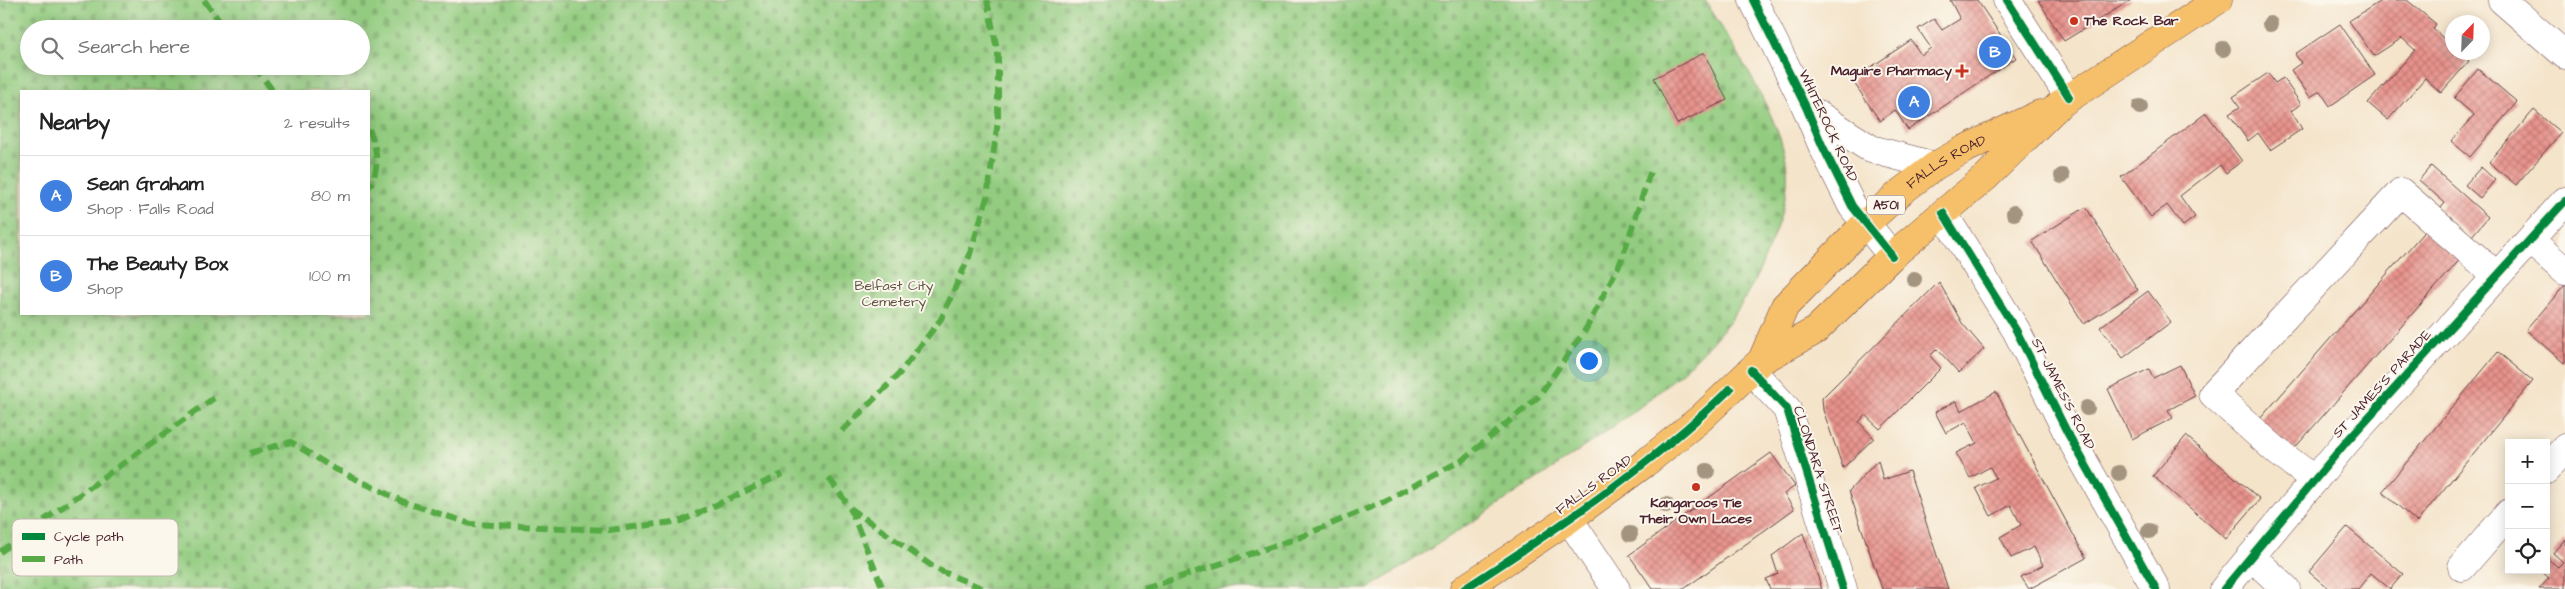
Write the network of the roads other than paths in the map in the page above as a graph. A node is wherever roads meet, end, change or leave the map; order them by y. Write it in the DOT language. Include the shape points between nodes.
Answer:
graph roads {
  1 [pos="1753,0"];
  2 [pos="2007,0"];
  3 [pos="2218,0"];
  4 [pos="2502,0"];
  5 [pos="2565,55"];
  6 [pos="2065,101"];
  7 [pos="1806,107"];
  8 [pos="1935,166"];
  9 [pos="2565,201"];
  10 [pos="1943,213"];
  11 [pos="1865,224"];
  12 [pos="2530,240"];
  13 [pos="1892,256"];
  14 [pos="2565,271"];
  15 [pos="2497,276"];
  16 [pos="1756,365"];
  17 [pos="2565,448"];
  18 [pos="2550,465"];
  19 [pos="2315,480"];
  20 [pos="2505,518"];
  21 [pos="1569,519"];
  22 [pos="2252,557"];
  23 [pos="2462,568"];
  24 [pos="1464,589"];
  25 [pos="1616,589"];
  26 [pos="1844,589"];
  27 [pos="2156,589"];
  28 [pos="2224,589"];
  29 [pos="2286,589"];
  1 -- 7 [label="street, WHITEROCK ROAD"];
  2 -- 6 [label="street"];
  3 -- 6 [label="main road, FALLS ROAD / A501"];
  4 -- 5 [label="street"];
  6 -- 8 [label="main road, FALLS ROAD / A501"];
  6 -- 10 [label="main road, FALLS ROAD / A501" via="1986,177"];
  7 -- 8 [label="street" via="1871,149"];
  7 -- 11 [label="street, WHITEROCK ROAD" via="1841,184"];
  8 -- 11 [label="main road, FALLS ROAD / A501" via="1902,190"];
  9 -- 12 [label="street, ST JAMES'S PARADE"];
  10 -- 13 [label="main road, FALLS ROAD / A501"];
  10 -- 27 [label="street, ST JAMES'S ROAD" via="2016,330 2067,432"];
  11 -- 13 [label="street, WHITEROCK ROAD"];
  11 -- 16 [label="main road, FALLS ROAD / A501" via="1785,306"];
  12 -- 14 [label="street"];
  12 -- 15 [label="street, ST JAMES'S PARADE"];
  13 -- 16 [label="main road, FALLS ROAD / A501" via="1814,331"];
  15 -- 19 [label="street, ST JAMES'S PARADE"];
  15 -- 19 [label="street" via="2400,192 2214,394 2278,452"];
  16 -- 21 [label="main road, FALLS ROAD / A501" via="1701,418"];
  16 -- 26 [label="street, CLONDARA STREET" via="1786,409"];
  17 -- 18 [label="street"];
  19 -- 22 [label="street, ST JAMES'S PARADE"];
  20 -- 23 [label="street"];
  21 -- 24 [label="main road, FALLS ROAD / A501"];
  21 -- 25 [label="street"];
  22 -- 28 [label="street, ST JAMES'S PARADE"];
  22 -- 29 [label="street"];
}
